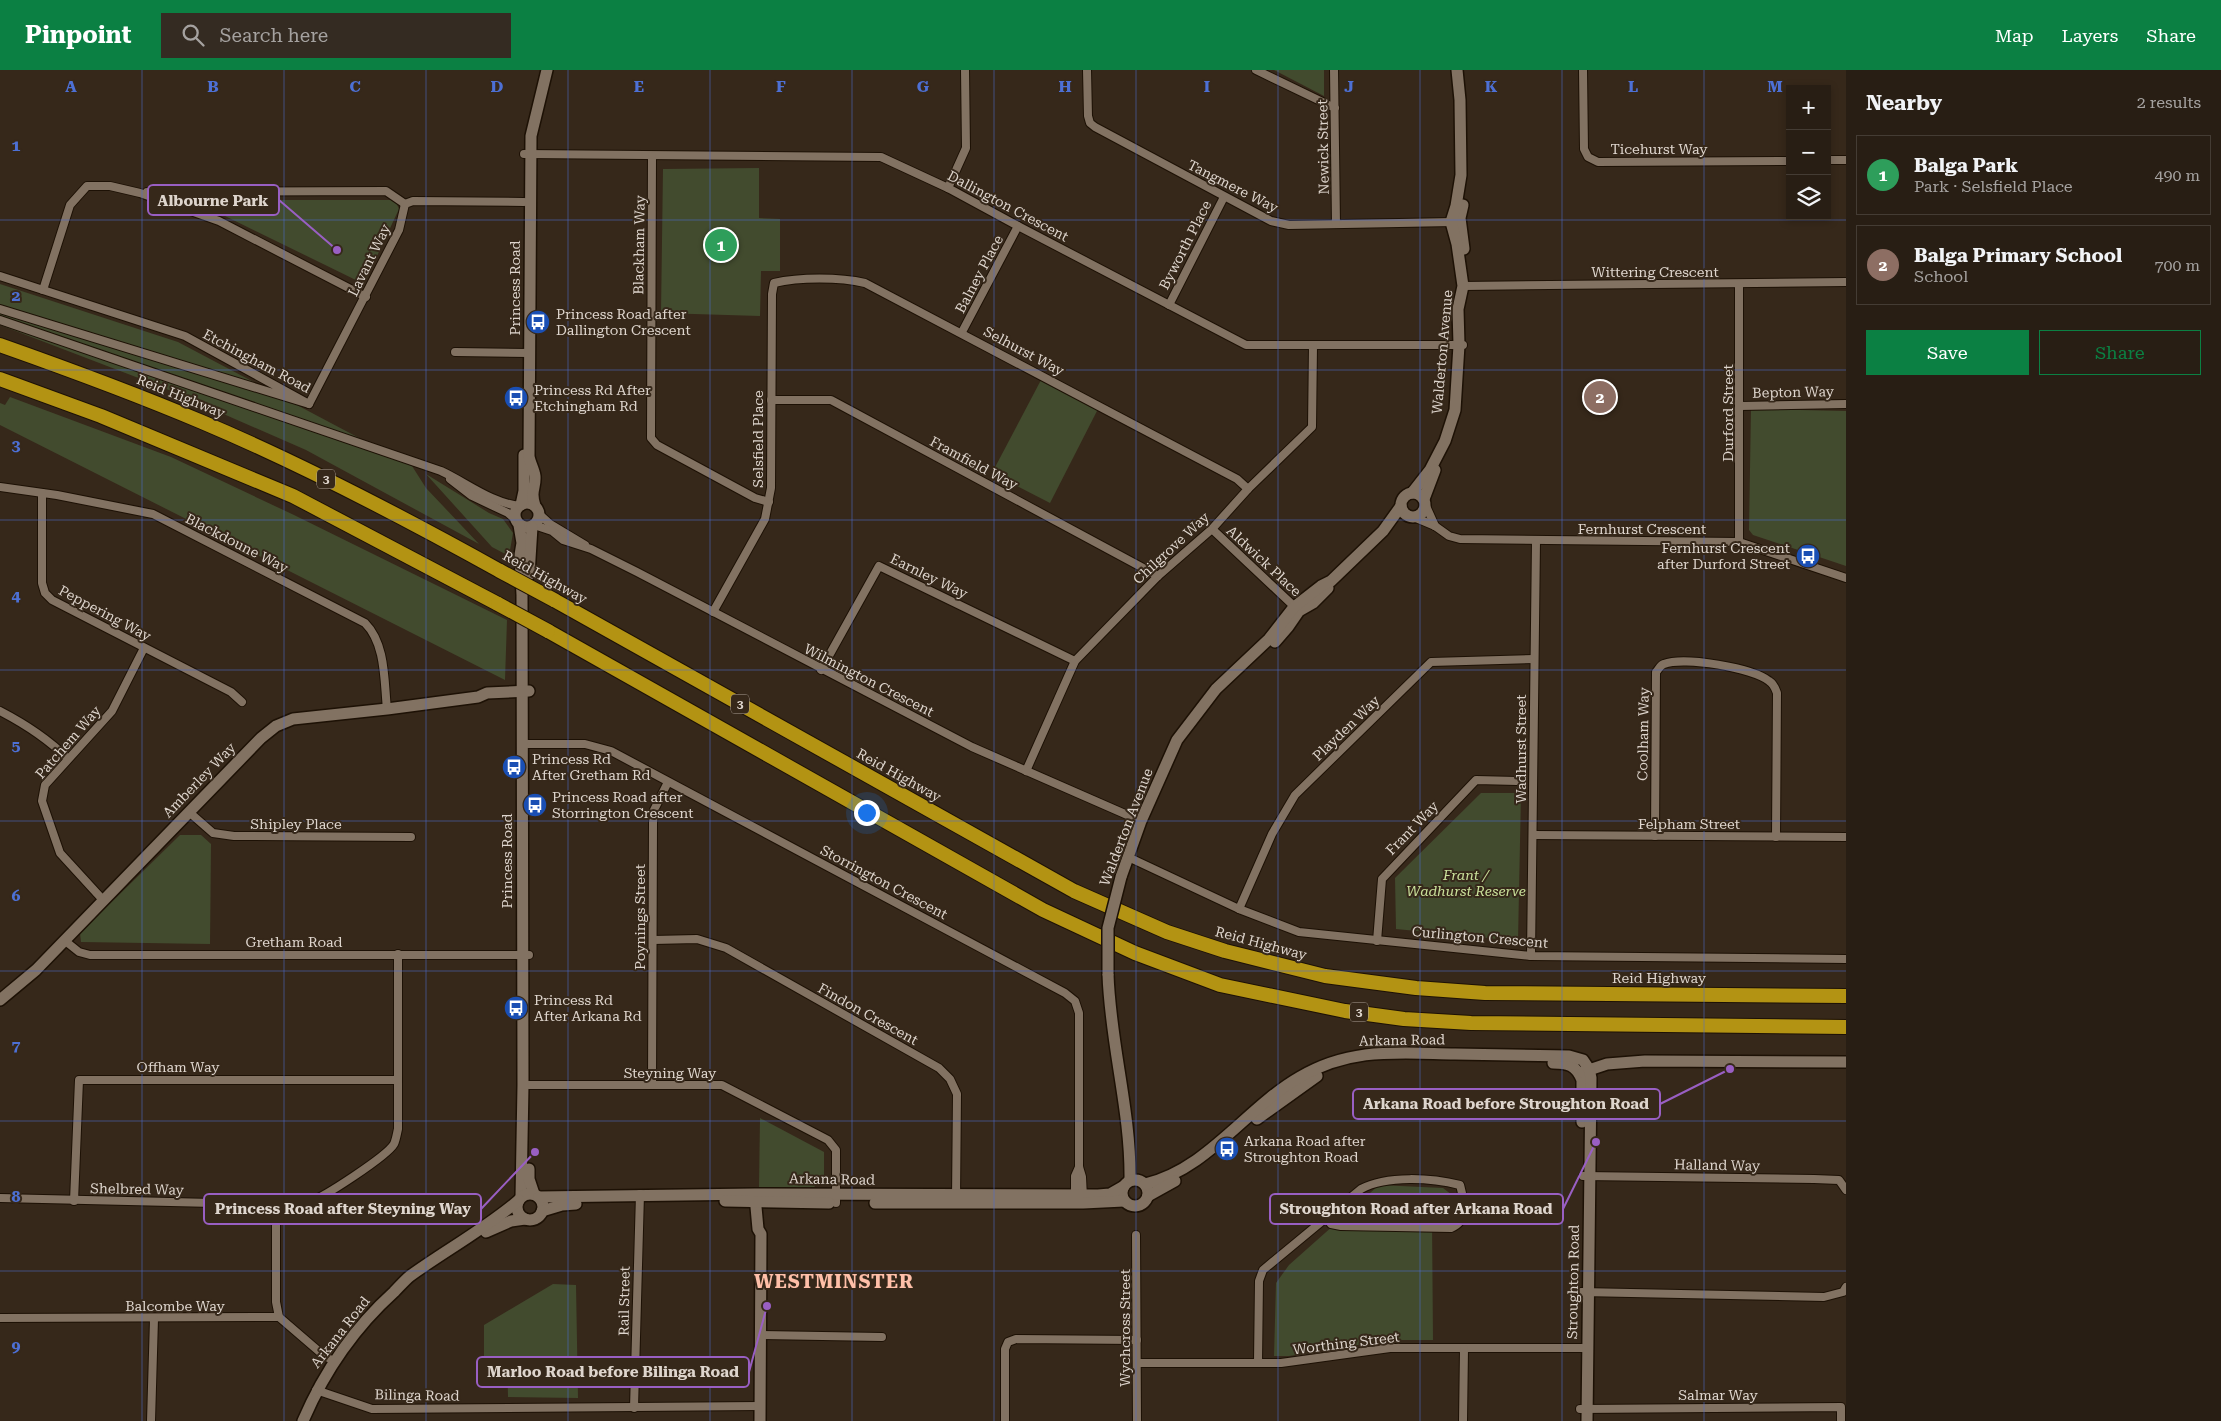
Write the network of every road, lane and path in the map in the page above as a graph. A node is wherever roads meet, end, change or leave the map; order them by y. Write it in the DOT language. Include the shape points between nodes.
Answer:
graph roads {
  1 [pos="538,70"];
  2 [pos="547,70"];
  3 [pos="965,70"];
  4 [pos="1086,70"];
  5 [pos="1256,70"];
  6 [pos="1334,70"];
  7 [pos="1457,70"];
  8 [pos="1464,70"];
  9 [pos="1583,70"];
  10 [pos="1460,94"];
  11 [pos="1334,108"];
  12 [pos="527,154"];
  13 [pos="652,156"];
  14 [pos="1786,160"];
  15 [pos="1831,160"];
  16 [pos="1846,160"];
  17 [pos="948,188"];
  18 [pos="140,192"];
  19 [pos="1224,197"];
  20 [pos="524,202"];
  21 [pos="405,204"];
  22 [pos="1456,222"];
  23 [pos="1336,224"];
  24 [pos="1018,226"];
  25 [pos="0,276"];
  26 [pos="1846,282"];
  27 [pos="774,283"];
  28 [pos="1739,284"];
  29 [pos="1466,286"];
  30 [pos="43,290"];
  31 [pos="366,297"];
  32 [pos="1169,305"];
  33 [pos="0,309"];
  34 [pos="0,320"];
  35 [pos="962,332"];
  36 [pos="0,345"];
  37 [pos="1461,345"];
  38 [pos="1313,346"];
  39 [pos="455,352"];
  40 [pos="527,353"];
  41 [pos="0,380"];
  42 [pos="771,400"];
  43 [pos="309,404"];
  44 [pos="1846,404"];
  45 [pos="1740,406"];
  46 [pos="441,471"];
  47 [pos="0,487"];
  48 [pos="1248,489"];
  49 [pos="42,493"];
  50 [pos="1412,493"];
  51 [pos="769,502"];
  52 [pos="1425,503"];
  53 [pos="520,506"];
  54 [pos="537,510"];
  55 [pos="1408,514"];
  56 [pos="518,522"];
  57 [pos="533,526"];
  58 [pos="1435,526"];
  59 [pos="1212,529"];
  60 [pos="1536,541"];
  61 [pos="1739,542"];
  62 [pos="591,549"];
  63 [pos="1158,576"];
  64 [pos="1846,578"];
  65 [pos="1297,609"];
  66 [pos="713,612"];
  67 [pos="144,648"];
  68 [pos="1534,659"];
  69 [pos="1075,661"];
  70 [pos="821,670"];
  71 [pos="525,695"];
  72 [pos="242,702"];
  73 [pos="387,709"];
  74 [pos="0,711"];
  75 [pos="526,744"];
  76 [pos="67,758"];
  77 [pos="1026,771"];
  78 [pos="1517,780"];
  79 [pos="668,782"];
  80 [pos="189,812"];
  81 [pos="1141,821"];
  82 [pos="1533,835"];
  83 [pos="1655,836"];
  84 [pos="410,837"];
  85 [pos="1776,837"];
  86 [pos="1846,837"];
  87 [pos="1128,856"];
  88 [pos="103,900"];
  89 [pos="1240,909"];
  90 [pos="64,940"];
  91 [pos="653,940"];
  92 [pos="1377,941"];
  93 [pos="398,954"];
  94 [pos="526,955"];
  95 [pos="1532,956"];
  96 [pos="1846,959"];
  97 [pos="1846,996"];
  98 [pos="1,997"];
  99 [pos="1846,1027"];
  100 [pos="1846,1062"];
  101 [pos="1582,1067"];
  102 [pos="398,1080"];
  103 [pos="527,1085"];
  104 [pos="652,1086"];
  105 [pos="1586,1176"];
  106 [pos="1135,1183"];
  107 [pos="1846,1190"];
  108 [pos="536,1196"];
  109 [pos="1148,1196"];
  110 [pos="640,1197"];
  111 [pos="0,1198"];
  112 [pos="520,1198"];
  113 [pos="760,1198"];
  114 [pos="956,1198"];
  115 [pos="836,1199"];
  116 [pos="1079,1199"];
  117 [pos="74,1201"];
  118 [pos="1124,1201"];
  119 [pos="276,1208"];
  120 [pos="542,1212"];
  121 [pos="525,1218"];
  122 [pos="1326,1218"];
  123 [pos="1136,1235"];
  124 [pos="466,1240"];
  125 [pos="1846,1287"];
  126 [pos="1585,1292"];
  127 [pos="279,1317"];
  128 [pos="0,1318"];
  129 [pos="154,1318"];
  130 [pos="760,1335"];
  131 [pos="882,1337"];
  132 [pos="1137,1340"];
  133 [pos="1584,1348"];
  134 [pos="1464,1349"];
  135 [pos="333,1361"];
  136 [pos="1258,1362"];
  137 [pos="1137,1363"];
  138 [pos="316,1390"];
  139 [pos="760,1406"];
  140 [pos="634,1408"];
  141 [pos="1584,1409"];
  142 [pos="151,1421"];
  143 [pos="303,1421"];
  144 [pos="760,1421"];
  145 [pos="1005,1421"];
  146 [pos="1137,1421"];
  147 [pos="1463,1421"];
  148 [pos="1580,1421"];
  149 [pos="1587,1421"];
  150 [pos="1841,1421"];
  1 -- 12 [label="street, Princess Road" via="526,127"];
  2 -- 12 [label="street, Princess Road"];
  3 -- 17 [label="street" via="966,148"];
  4 -- 19 [label="street, Tangmere Way" via="1090,123"];
  5 -- 11 [label="street"];
  6 -- 11 [label="street, Newick Street"];
  7 -- 10 [label="street, Walderton Avenue"];
  8 -- 10 [label="street, Walderton Avenue"];
  9 -- 14 [label="street, Ticehurst Way" via="1584,149 1588,157 1598,162"];
  10 -- 22 [label="street, Walderton Avenue" via="1460,175 1465,194"];
  11 -- 23 [label="street, Newick Street"];
  12 -- 13 [label="street, Dallington Crescent"];
  12 -- 20 [label="street, Princess Road"];
  12 -- 40 [label="street, Princess Road"];
  13 -- 17 [label="street, Dallington Crescent" via="882,157"];
  13 -- 51 [label="street, Blackham Way" via="651,438 657,445 755,498"];
  15 -- 16 [label="street"];
  17 -- 24 [label="street, Dallington Crescent"];
  18 -- 21 [label="street" via="386,191"];
  18 -- 30 [label="street" via="110,186 87,186 70,205"];
  18 -- 31 [label="street" via="219,221"];
  19 -- 23 [label="street, Tangmere Way" via="1280,224"];
  19 -- 32 [label="street, Byworth Place"];
  20 -- 21 [label="street" via="413,201"];
  20 -- 40 [label="street, Princess Road"];
  21 -- 31 [label="street, Lavant Way" via="400,230"];
  22 -- 23 [label="street, Tangmere Way"];
  22 -- 29 [label="street, Walderton Avenue"];
  24 -- 32 [label="street, Dallington Crescent"];
  24 -- 35 [label="street, Balney Place"];
  25 -- 30 [label="street, Etchingham Road"];
  26 -- 28 [label="street, Wittering Crescent"];
  27 -- 35 [label="street, Selhurst Way" via="788,280 865,283"];
  27 -- 42 [label="street, Selsfield Place"];
  28 -- 29 [label="street, Wittering Crescent"];
  28 -- 45 [label="street, Durford Street"];
  29 -- 37 [label="street, Walderton Avenue"];
  30 -- 43 [label="street, Etchingham Road" via="185,336"];
  31 -- 43 [label="street, Lavant Way"];
  32 -- 38 [label="street, Dallington Crescent" via="1246,345"];
  33 -- 43 [label="street, Etchingham Road"];
  34 -- 46 [label="street"];
  35 -- 48 [label="street, Selhurst Way" via="1237,479"];
  36 -- 97 [label="highway, Reid Highway / 3, bridge" via="203,422 318,475 416,524 1074,890 1158,928 1225,952 1325,976 1485,993"];
  37 -- 38 [label="street, Dallington Crescent"];
  37 -- 50 [label="street, Walderton Avenue" via="1455,410 1445,441 1430,470"];
  37 -- 52 [label="street, Walderton Avenue" via="1463,390 1456,424 1432,476"];
  38 -- 48 [label="street, Chilgrove Way" via="1312,427"];
  39 -- 40 [label="street"];
  40 -- 53 [label="street, Princess Road" via="524,491"];
  40 -- 54 [label="street, Princess Road" via="529,456 535,475 532,494"];
  41 -- 99 [label="highway, 3, bridge" via="164,441 293,496 548,631 1043,910 1136,953 1220,985 1404,1019 1471,1023"];
  42 -- 51 [label="street, Selsfield Place"];
  42 -- 63 [label="street, Framfield Way" via="832,400"];
  44 -- 45 [label="street, Bepton Way"];
  45 -- 61 [label="street, Durford Street"];
  46 -- 53 [label="street" via="479,493"];
  46 -- 56 [label="street" via="472,496 508,513"];
  47 -- 49 [label="street, Blackdoune Way"];
  48 -- 59 [label="street, Chilgrove Way"];
  49 -- 67 [label="street, Peppering Way" via="42,583 45,593 52,600"];
  49 -- 73 [label="street, Blackdoune Way" via="153,514 365,623 375,633 379,645"];
  50 -- 52 [label="street" via="1421,496"];
  50 -- 55 [label="street" via="1404,498"];
  51 -- 66 [label="street, Selsfield Place" via="765,520"];
  52 -- 55 [label="street" via="1423,514"];
  52 -- 58 [label="street"];
  53 -- 54 [label="street" via="528,503"];
  53 -- 56 [label="street" via="516,511"];
  54 -- 57 [label="street" via="539,519"];
  54 -- 62 [label="street, Wilmington Crescent" via="550,524"];
  55 -- 58 [label="street, Fernhurst Crescent"];
  55 -- 65 [label="street, Walderton Avenue" via="1383,531"];
  56 -- 57 [label="street" via="525,528"];
  56 -- 71 [label="street, Princess Road" via="522,543"];
  57 -- 62 [label="street, Wilmington Crescent"];
  57 -- 71 [label="street, Princess Road"];
  58 -- 60 [label="street, Fernhurst Crescent" via="1460,539"];
  59 -- 63 [label="street, Chilgrove Way"];
  59 -- 65 [label="street, Aldwick Place"];
  60 -- 61 [label="street, Fernhurst Crescent"];
  60 -- 68 [label="street, Wadhurst Street"];
  61 -- 64 [label="street, Fernhurst Crescent"];
  62 -- 66 [label="street, Wilmington Crescent"];
  63 -- 69 [label="street, Chilgrove Way"];
  65 -- 81 [label="street, Walderton Avenue" via="1249,662 1219,686 1177,740"];
  66 -- 70 [label="street, Wilmington Crescent"];
  67 -- 72 [label="street, Peppering Way" via="231,692"];
  67 -- 76 [label="street, Patchem Way" via="112,711"];
  68 -- 82 [label="street, Wadhurst Street"];
  68 -- 89 [label="street, Playden Way" via="1431,662 1295,794 1272,834"];
  69 -- 70 [label="street, Earnley Way" via="878,566"];
  69 -- 77 [label="street, Chilgrove Way"];
  70 -- 77 [label="street, Wilmington Crescent"];
  71 -- 73 [label="street, Amberley Way" via="487,693 478,697"];
  71 -- 75 [label="street, Princess Road"];
  73 -- 80 [label="street, Amberley Way" via="314,715 276,726"];
  74 -- 76 [label="street" via="50,741"];
  75 -- 79 [label="street, Storrington Crescent" via="586,744 604,748"];
  75 -- 94 [label="street, Princess Road"];
  76 -- 88 [label="street, Patchem Way" via="45,784 42,801 60,853"];
  77 -- 81 [label="street, Wilmington Crescent"];
  78 -- 92 [label="street, Frant Way" via="1476,780 1382,878"];
  79 -- 91 [label="street, Poynings Street" via="654,810"];
  79 -- 116 [label="street, Storrington Crescent" via="1050,984 1075,1001 1079,1013 1079,1167 1075,1176"];
  80 -- 84 [label="street, Shipley Place" via="212,833 234,836"];
  80 -- 88 [label="street, Amberley Way"];
  81 -- 87 [label="street, Walderton Avenue"];
  82 -- 83 [label="street, Felpham Street"];
  82 -- 95 [label="street, Wadhurst Street"];
  83 -- 85 [label="street, Felpham Street"];
  83 -- 85 [label="street, Coolham Way" via="1656,672 1671,662 1698,661 1768,679 1774,685 1777,694"];
  85 -- 86 [label="street, Felpham Street"];
  87 -- 89 [label="street, Curlington Crescent"];
  87 -- 106 [label="street, Walderton Avenue, bridge" via="1108,928 1108,974 1112,1036"];
  88 -- 90 [label="street, Amberley Way"];
  89 -- 92 [label="street, Curlington Crescent" via="1299,932"];
  90 -- 93 [label="street, Gretham Road" via="79,952 90,955"];
  90 -- 98 [label="street, Amberley Way" via="36,970"];
  91 -- 104 [label="street, Poynings Street"];
  91 -- 114 [label="street, Findon Crescent" via="697,939 726,948 939,1068 950,1079 957,1094"];
  92 -- 95 [label="street, Curlington Crescent"];
  93 -- 94 [label="street, Gretham Road"];
  93 -- 102 [label="street, Shelbred Way"];
  94 -- 103 [label="street, Princess Road"];
  95 -- 96 [label="street, Curlington Crescent"];
  100 -- 101 [label="street, Arkana Road" via="1614,1058"];
  101 -- 105 [label="street, Stroughton Road"];
  101 -- 106 [label="street, Arkana Road" via="1380,1053 1333,1061 1288,1085 1194,1161 1163,1180"];
  101 -- 109 [label="street, Arkana Road" via="1564,1063 1376,1060 1331,1069 1293,1092 1184,1176"];
  102 -- 117 [label="street, Offham Way" via="79,1080"];
  102 -- 119 [label="street, Shelbred Way" via="398,1129 394,1144 328,1193 309,1202"];
  103 -- 104 [label="street, Steyning Way"];
  103 -- 108 [label="street, Princess Road" via="529,1179"];
  103 -- 112 [label="street, Princess Road"];
  104 -- 115 [label="street, Steyning Way" via="722,1086 828,1140 836,1150"];
  105 -- 107 [label="street, Halland Way" via="1814,1178 1839,1180"];
  105 -- 126 [label="street, Stroughton Road"];
  106 -- 109 [label="street" via="1148,1191"];
  106 -- 116 [label="street, Arkana Road" via="1110,1194"];
  106 -- 118 [label="street" via="1122,1191"];
  108 -- 110 [label="street, Arkana Road"];
  108 -- 112 [label="street" via="525,1194"];
  108 -- 120 [label="street" via="542,1201"];
  109 -- 118 [label="street" via="1137,1206"];
  110 -- 113 [label="street, Arkana Road"];
  110 -- 120 [label="street, Arkana Road" via="562,1205"];
  110 -- 140 [label="street, Rail Street"];
  111 -- 117 [label="street, Shelbred Way"];
  112 -- 121 [label="street" via="517,1210"];
  112 -- 124 [label="street, Arkana Road"];
  113 -- 115 [label="street, Arkana Road"];
  113 -- 130 [label="street"];
  114 -- 115 [label="street, Arkana Road"];
  114 -- 116 [label="street, Arkana Road"];
  116 -- 118 [label="street, Arkana Road"];
  117 -- 119 [label="street, Shelbred Way" via="260,1204"];
  119 -- 127 [label="street" via="276,1302"];
  120 -- 121 [label="street" via="535,1218"];
  121 -- 124 [label="street, Arkana Road"];
  122 -- 122 [label="street" via="1331,1224 1341,1226 1451,1228 1463,1218 1464,1201 1460,1185 1441,1180 1384,1180 1361,1189"];
  122 -- 136 [label="street" via="1263,1270 1259,1281"];
  123 -- 132 [label="street, Wychcross Street"];
  124 -- 135 [label="street, Arkana Road" via="409,1277 378,1306"];
  125 -- 126 [label="street" via="1843,1292 1824,1297"];
  126 -- 133 [label="street, Stroughton Road"];
  127 -- 129 [label="street, Balcombe Way"];
  127 -- 135 [label="street"];
  128 -- 129 [label="street, Balcombe Way"];
  129 -- 142 [label="street"];
  130 -- 131 [label="street"];
  130 -- 139 [label="street"];
  132 -- 137 [label="street, Wychcross Street"];
  132 -- 145 [label="street" via="1016,1339 1008,1342"];
  133 -- 134 [label="street, Worthing Street"];
  133 -- 141 [label="street, Stroughton Road"];
  134 -- 136 [label="street, Worthing Street" via="1390,1348 1281,1363"];
  134 -- 147 [label="street"];
  135 -- 138 [label="street, Arkana Road"];
  136 -- 137 [label="street, Worthing Street"];
  137 -- 146 [label="street, Wychcross Street"];
  138 -- 140 [label="street, Bilinga Road" via="372,1408"];
  138 -- 143 [label="street, Arkana Road"];
  139 -- 140 [label="street, Bilinga Road"];
  139 -- 144 [label="street"];
  141 -- 148 [label="street, Stroughton Road"];
  141 -- 149 [label="street, Stroughton Road"];
  141 -- 150 [label="street, Salmar Way" via="1841,1407"];
}
